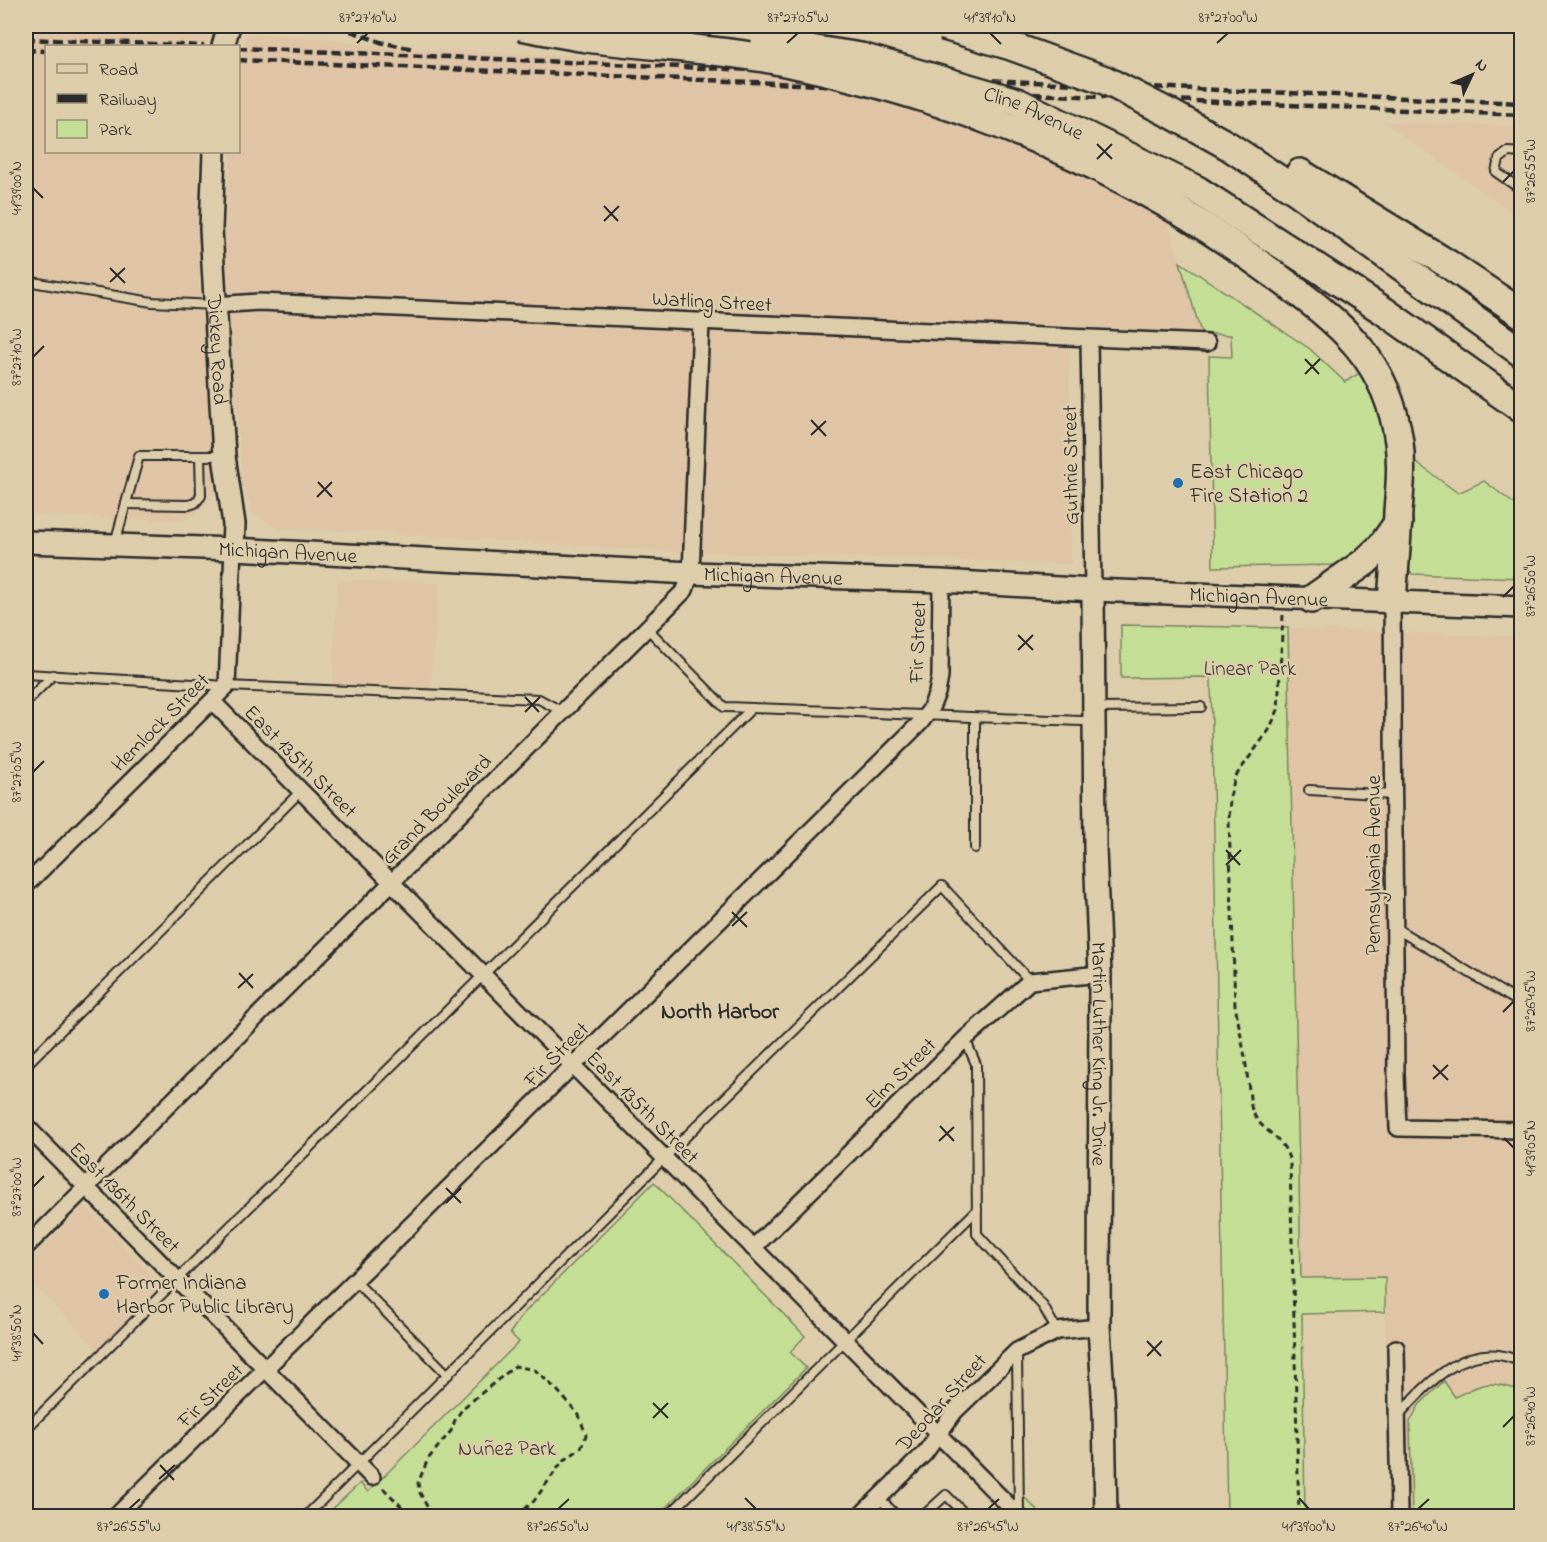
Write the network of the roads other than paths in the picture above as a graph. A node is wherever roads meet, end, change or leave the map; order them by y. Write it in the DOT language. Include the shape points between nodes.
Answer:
graph roads {
  1 [pos="229,26"];
  2 [pos="520,26"];
  3 [pos="582,26"];
  4 [pos="944,26"];
  5 [pos="223,45"];
  6 [pos="1227,145"];
  7 [pos="214,153"];
  8 [pos="1521,153"];
  9 [pos="1521,190"];
  10 [pos="26,281"];
  11 [pos="215,305"];
  12 [pos="1521,314"];
  13 [pos="701,322"];
  14 [pos="1089,339"];
  15 [pos="1207,342"];
  16 [pos="1521,353"];
  17 [pos="1521,409"];
  18 [pos="200,456"];
  19 [pos="224,456"];
  20 [pos="126,504"];
  21 [pos="1398,523"];
  22 [pos="26,542"];
  23 [pos="115,545"];
  24 [pos="233,549"];
  25 [pos="691,573"];
  26 [pos="940,581"];
  27 [pos="1093,590"];
  28 [pos="1312,599"];
  29 [pos="1392,602"];
  30 [pos="1521,607"];
  31 [pos="647,628"];
  32 [pos="26,674"];
  33 [pos="53,675"];
  34 [pos="227,686"];
  35 [pos="212,701"];
  36 [pos="26,702"];
  37 [pos="1201,707"];
  38 [pos="752,708"];
  39 [pos="563,712"];
  40 [pos="927,714"];
  41 [pos="1094,714"];
  42 [pos="975,718"];
  43 [pos="1309,790"];
  44 [pos="301,791"];
  45 [pos="1394,795"];
  46 [pos="975,848"];
  47 [pos="391,883"];
  48 [pos="26,885"];
  49 [pos="1395,928"];
  50 [pos="1100,974"];
  51 [pos="484,976"];
  52 [pos="1030,981"];
  53 [pos="1521,1004"];
  54 [pos="965,1039"];
  55 [pos="26,1065"];
  56 [pos="574,1066"];
  57 [pos="26,1126"];
  58 [pos="1521,1130"];
  59 [pos="664,1158"];
  60 [pos="86,1188"];
  61 [pos="977,1210"];
  62 [pos="26,1247"];
  63 [pos="753,1248"];
  64 [pos="177,1280"];
  65 [pos="355,1281"];
  66 [pos="1099,1327"];
  67 [pos="1057,1331"];
  68 [pos="844,1341"];
  69 [pos="1396,1348"];
  70 [pos="1017,1351"];
  71 [pos="1521,1363"];
  72 [pos="266,1370"];
  73 [pos="448,1375"];
  74 [pos="1397,1417"];
  75 [pos="26,1429"];
  76 [pos="938,1434"];
  77 [pos="360,1464"];
  78 [pos="372,1476"];
  79 [pos="879,1498"];
  80 [pos="116,1516"];
  81 [pos="306,1516"];
  82 [pos="668,1516"];
  83 [pos="860,1516"];
  84 [pos="897,1516"];
  85 [pos="923,1516"];
  86 [pos="967,1516"];
  87 [pos="1019,1516"];
  88 [pos="1106,1516"];
  89 [pos="1398,1516"];
  1 -- 5 [label="main road"];
  2 -- 21 [label="highway, bridge" via="585,38 761,58 912,94 1084,161 1184,214 1319,308 1347,333 1369,362 1388,396 1399,443"];
  3 -- 17 [label="highway, Cline Avenue, bridge" via="779,43 861,57 1017,102 1197,190 1384,311"];
  4 -- 6 [label="highway, bridge" via="1105,80"];
  6 -- 12 [label="highway" via="1286,163"];
  6 -- 16 [label="highway"];
  7 -- 11 [label="main road, Dickey Road" via="211,229"];
  8 -- 9 [label="lane" via="1508,152 1499,159 1496,172"];
  10 -- 11 [label="lane" via="152,302"];
  11 -- 13 [label="street, Watling Street" via="259,302"];
  11 -- 19 [label="main road, Dickey Road"];
  13 -- 14 [label="street, Watling Street"];
  13 -- 25 [label="street, Grand Boulevard"];
  14 -- 15 [label="street, Watling Street"];
  14 -- 27 [label="street, Guthrie Street"];
  18 -- 19 [label="lane"];
  18 -- 20 [label="lane" via="139,456"];
  18 -- 20 [label="lane" via="201,496 195,503"];
  19 -- 24 [label="main road, Dickey Road" via="234,524"];
  20 -- 23 [label="lane"];
  21 -- 28 [label="highway" via="1365,562"];
  21 -- 29 [label="highway"];
  22 -- 23 [label="main road, Michigan Avenue"];
  23 -- 24 [label="main road, Michigan Avenue"];
  24 -- 25 [label="main road, Michigan Avenue"];
  24 -- 34 [label="street, Hemlock Street"];
  25 -- 26 [label="main road, Michigan Avenue"];
  25 -- 31 [label="street, Grand Boulevard" via="685,590"];
  26 -- 27 [label="main road, Michigan Avenue"];
  26 -- 40 [label="street, Fir Street" via="939,677 937,693"];
  27 -- 28 [label="main road, Michigan Avenue"];
  27 -- 41 [label="main road, Martin Luther King Jr. Drive"];
  28 -- 29 [label="main road, Michigan Avenue"];
  29 -- 30 [label="main road, Michigan Avenue"];
  29 -- 45 [label="street, Pennsylvania Avenue"];
  31 -- 38 [label="lane" via="724,707"];
  31 -- 39 [label="street, Grand Boulevard"];
  32 -- 33 [label="lane"];
  33 -- 34 [label="lane"];
  33 -- 36 [label="lane"];
  34 -- 35 [label="street, Hemlock Street"];
  34 -- 39 [label="lane" via="539,699"];
  35 -- 44 [label="street, East 135th Street"];
  35 -- 48 [label="street, Hemlock Street"];
  37 -- 41 [label="lane"];
  38 -- 40 [label="lane"];
  38 -- 51 [label="lane"];
  39 -- 47 [label="street, Grand Boulevard"];
  40 -- 42 [label="lane"];
  40 -- 56 [label="street, Fir Street"];
  41 -- 42 [label="lane"];
  41 -- 50 [label="main road, Martin Luther King Jr. Drive"];
  42 -- 46 [label="lane"];
  43 -- 45 [label="lane"];
  44 -- 47 [label="street, East 135th Street"];
  44 -- 55 [label="lane"];
  45 -- 49 [label="street, Pennsylvania Avenue"];
  47 -- 51 [label="street, East 135th Street"];
  47 -- 60 [label="street, Grand Boulevard"];
  49 -- 53 [label="lane"];
  49 -- 58 [label="street, Pennsylvania Avenue" via="1398,1128"];
  50 -- 52 [label="street"];
  50 -- 66 [label="main road, Martin Luther King Jr. Drive"];
  51 -- 56 [label="street, East 135th Street"];
  51 -- 64 [label="lane"];
  52 -- 54 [label="street, Elm Street"];
  52 -- 59 [label="lane" via="942,886"];
  54 -- 61 [label="lane" via="976,1064"];
  54 -- 63 [label="street, Elm Street"];
  56 -- 59 [label="street, East 135th Street"];
  56 -- 65 [label="street, Fir Street"];
  57 -- 60 [label="street, East 136th Street"];
  59 -- 63 [label="street, East 135th Street"];
  59 -- 73 [label="lane"];
  60 -- 62 [label="street, Grand Boulevard"];
  60 -- 64 [label="street, East 136th Street"];
  61 -- 67 [label="lane" via="976,1234 1043,1306"];
  61 -- 68 [label="lane"];
  63 -- 68 [label="street, East 135th Street"];
  64 -- 72 [label="street, East 136th Street"];
  64 -- 75 [label="lane"];
  65 -- 72 [label="street, Fir Street"];
  65 -- 73 [label="lane"];
  66 -- 67 [label="street, Deodar Street"];
  66 -- 88 [label="main road, Martin Luther King Jr. Drive"];
  67 -- 70 [label="street, Deodar Street"];
  68 -- 76 [label="street, East 135th Street"];
  68 -- 82 [label="lane"];
  69 -- 74 [label="street"];
  70 -- 76 [label="street, Deodar Street" via="955,1411"];
  70 -- 87 [label="lane"];
  71 -- 74 [label="lane" via="1495,1354 1478,1354 1441,1372"];
  72 -- 77 [label="street, East 136th Street"];
  72 -- 80 [label="street, Fir Street"];
  73 -- 77 [label="lane"];
  74 -- 89 [label="street"];
  76 -- 79 [label="street, Deodar Street" via="925,1453"];
  76 -- 87 [label="street, East 135th Street"];
  77 -- 78 [label="street, East 136th Street"];
  77 -- 81 [label="lane"];
  79 -- 83 [label="street, Deodar Street"];
  79 -- 84 [label="lane"];
  85 -- 86 [label="lane" via="946,1494"];
}
